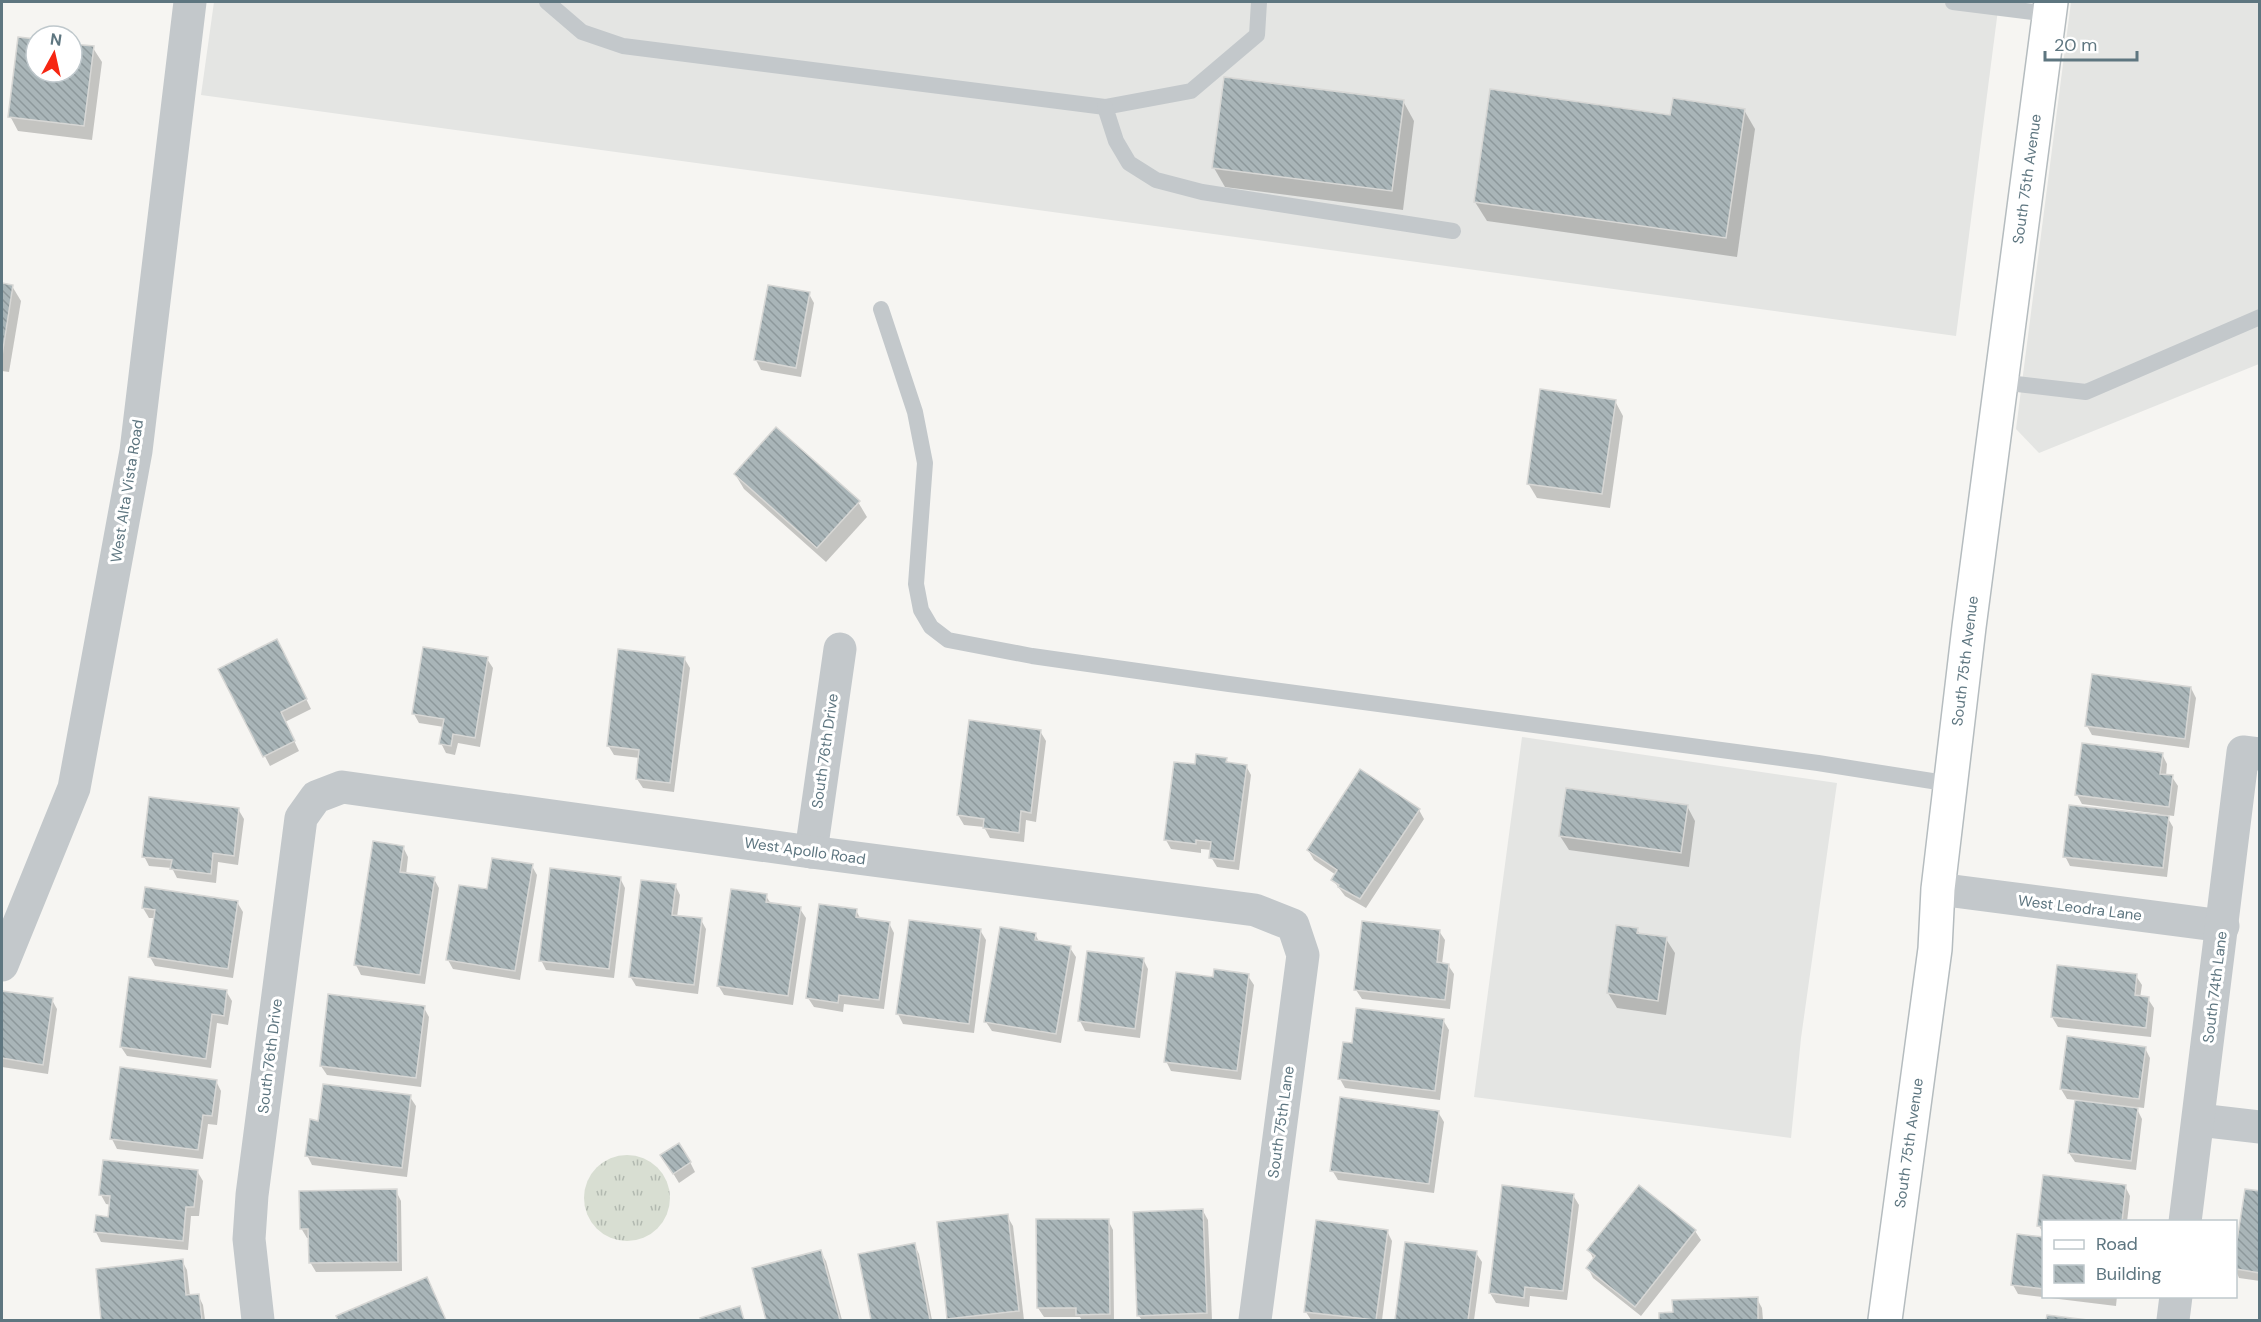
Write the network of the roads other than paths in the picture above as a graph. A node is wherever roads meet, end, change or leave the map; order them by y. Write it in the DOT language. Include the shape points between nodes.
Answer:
graph roads {
  1 [pos="190,2"];
  2 [pos="547,2"];
  3 [pos="1259,2"];
  4 [pos="1953,2"];
  5 [pos="2050,8"];
  6 [pos="1105,106"];
  7 [pos="1454,231"];
  8 [pos="881,309"];
  9 [pos="2259,317"];
  10 [pos="2000,382"];
  11 [pos="840,649"];
  12 [pos="2251,753"];
  13 [pos="1951,784"];
  14 [pos="316,797"];
  15 [pos="811,852"];
  16 [pos="1938,889"];
  17 [pos="1293,925"];
  18 [pos="2223,926"];
  19 [pos="2,965"];
  20 [pos="2199,1120"];
  21 [pos="2259,1127"];
  22 [pos="2185,1220"];
  23 [pos="2176,1298"];
  24 [pos="258,1320"];
  25 [pos="1255,1320"];
  26 [pos="1885,1320"];
  27 [pos="2173,1320"];
  1 -- 19 [label="street, West Alta Vista Road" via="136,451 74,788"];
  2 -- 6 [label="lane" via="582,32 623,46"];
  3 -- 6 [label="lane" via="1257,35 1191,91"];
  4 -- 5 [label="lane"];
  5 -- 10 [label="main road, South 75th Avenue"];
  6 -- 7 [label="lane" via="1116,141 1129,163 1156,180 1202,192"];
  8 -- 13 [label="lane" via="915,412 926,463 916,584 921,610 931,627 948,640 1102,666"];
  9 -- 10 [label="lane" via="2086,392"];
  10 -- 13 [label="main road, South 75th Avenue"];
  11 -- 15 [label="street, South 76th Drive"];
  12 -- 18 [label="street, South 74th Lane"];
  13 -- 16 [label="main road, South 75th Avenue"];
  14 -- 15 [label="street, West Apollo Road" via="342,788"];
  14 -- 24 [label="street, South 76th Drive" via="301,818 252,1195 249,1239"];
  15 -- 17 [label="street, West Apollo Road" via="1255,910"];
  16 -- 18 [label="street, West Leodra Lane"];
  16 -- 26 [label="main road, South 75th Avenue" via="1935,949"];
  17 -- 25 [label="street, South 75th Lane" via="1303,955"];
  18 -- 20 [label="street, South 74th Lane"];
  20 -- 21 [label="street"];
  20 -- 22 [label="street, South 74th Lane"];
  23 -- 27 [label="street"];
}
